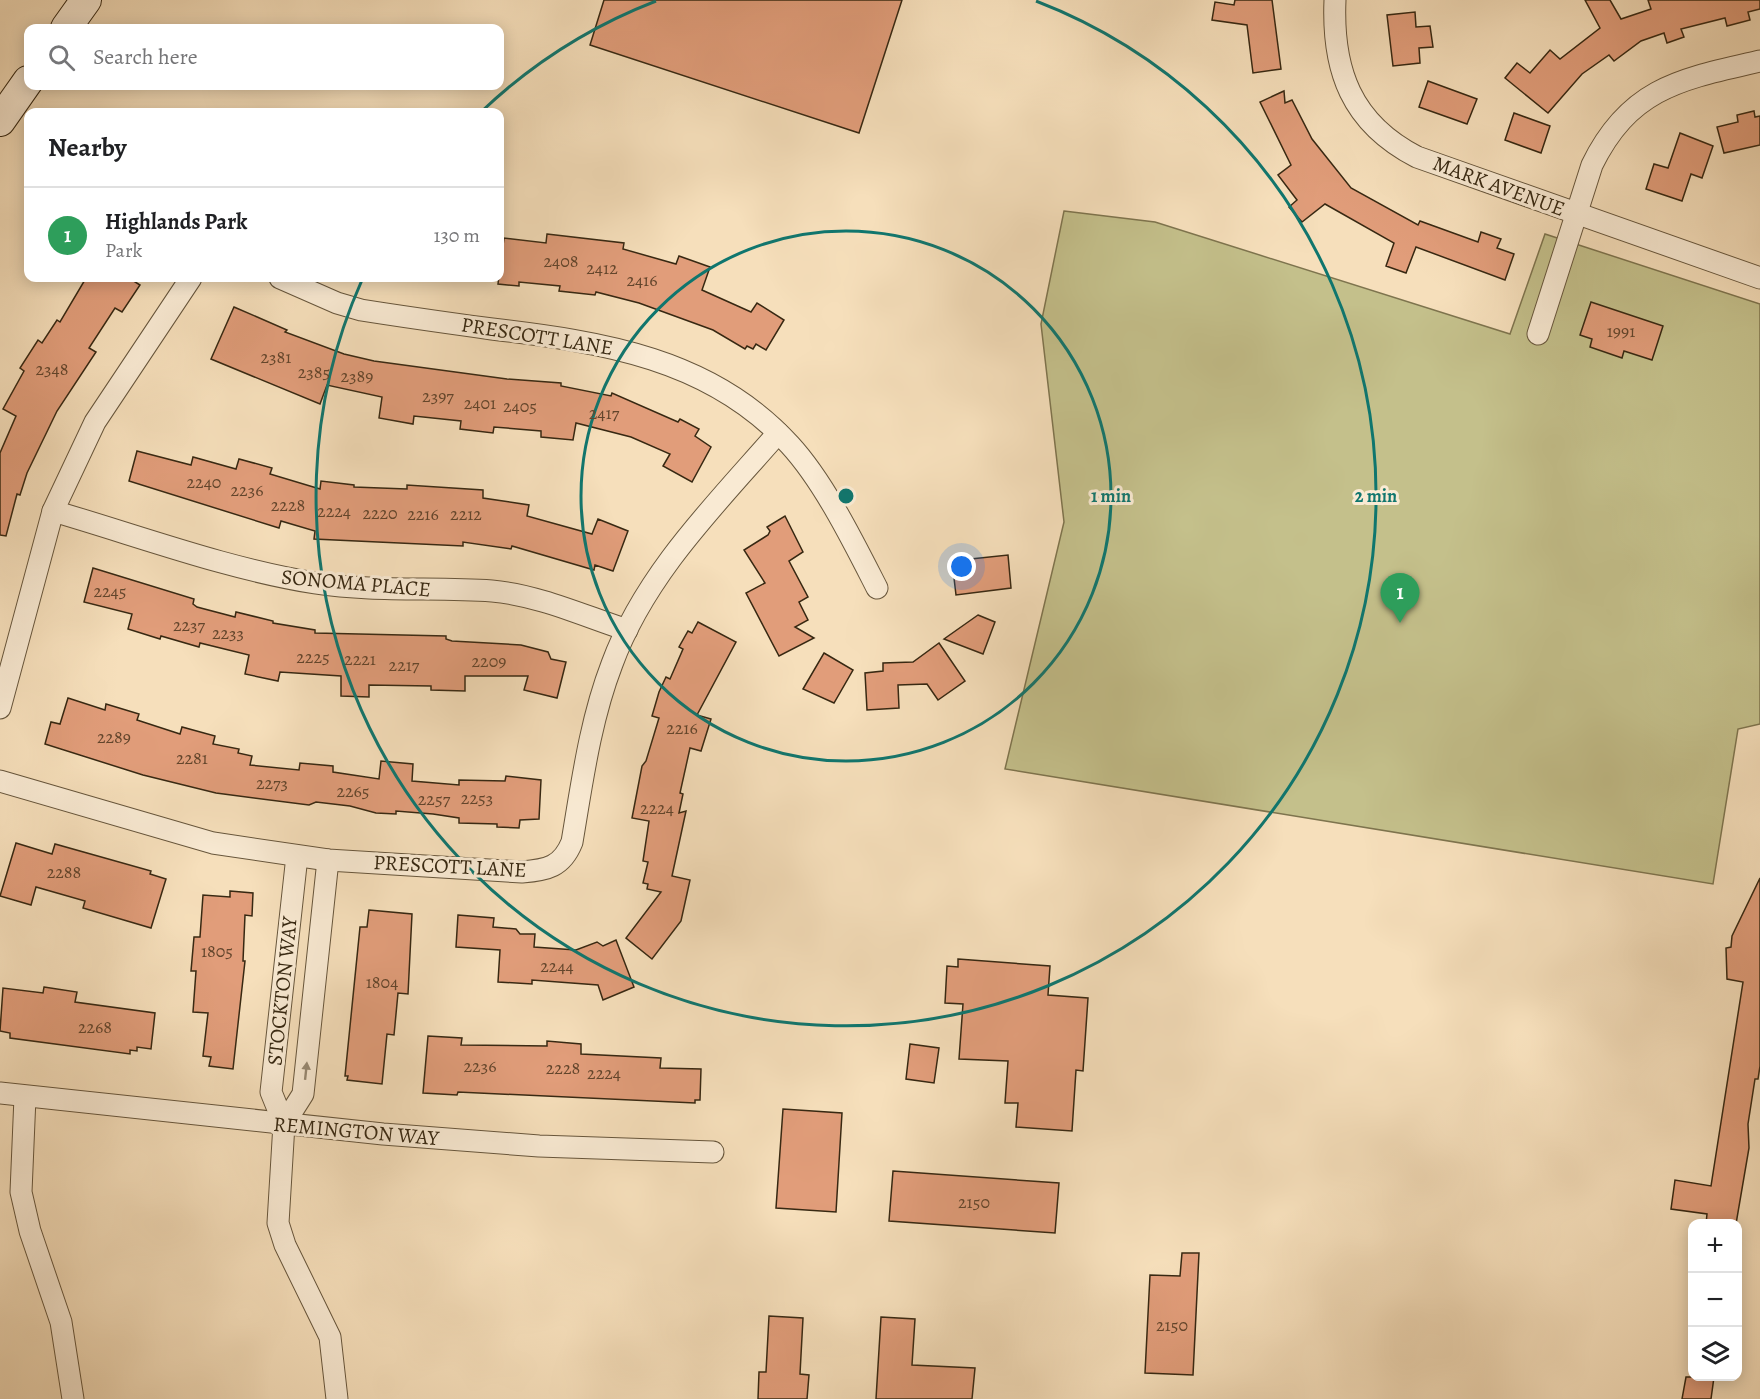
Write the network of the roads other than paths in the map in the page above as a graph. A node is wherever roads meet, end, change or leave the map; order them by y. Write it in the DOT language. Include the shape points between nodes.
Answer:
graph roads {
  1 [pos="87,0"];
  2 [pos="1335,0"];
  3 [pos="69,24"];
  4 [pos="1760,61"];
  5 [pos="24,87"];
  6 [pos="0,121"];
  7 [pos="1576,214"];
  8 [pos="1760,278"];
  9 [pos="188,282"];
  10 [pos="289,282"];
  11 [pos="1538,334"];
  12 [pos="778,433"];
  13 [pos="53,511"];
  14 [pos="877,588"];
  15 [pos="627,630"];
  16 [pos="0,708"];
  17 [pos="0,781"];
  18 [pos="297,856"];
  19 [pos="328,860"];
  20 [pos="0,1093"];
  21 [pos="25,1097"];
  22 [pos="284,1124"];
  23 [pos="713,1152"];
  24 [pos="73,1399"];
  25 [pos="337,1399"];
  1 -- 3 [label="main road"];
  2 -- 7 [label="street, MARK AVENUE" via="1338,62 1361,112 1380,133 1417,157"];
  4 -- 7 [label="street" via="1675,83 1642,100 1605,139"];
  5 -- 6 [label="main road"];
  7 -- 8 [label="street, MARK AVENUE"];
  7 -- 11 [label="street"];
  9 -- 13 [label="street" via="95,422"];
  10 -- 12 [label="street, PRESCOTT LANE" via="362,310 615,347 704,381 742,403"];
  12 -- 14 [label="street, PRESCOTT LANE" via="815,480"];
  12 -- 15 [label="street, PRESCOTT LANE" via="670,559"];
  13 -- 15 [label="street, SONOMA PLACE" via="275,576 319,584 494,591"];
  13 -- 16 [label="street"];
  15 -- 19 [label="street, PRESCOTT LANE" via="601,697 572,842 564,859 555,866 522,872"];
  17 -- 18 [label="street, PRESCOTT LANE" via="189,838"];
  18 -- 19 [label="street, PRESCOTT LANE"];
  18 -- 22 [label="street, STOCKTON WAY" via="271,1092"];
  22 -- 19 [label="street, STOCKTON WAY, one-way" via="303,1095"];
  20 -- 21 [label="street, REMINGTON WAY"];
  21 -- 22 [label="street, REMINGTON WAY"];
  21 -- 24 [label="street" via="21,1192 61,1322"];
  22 -- 23 [label="street, REMINGTON WAY" via="540,1146"];
  22 -- 25 [label="street, STOCKTON WAY" via="279,1223 285,1245 330,1337"];
}
